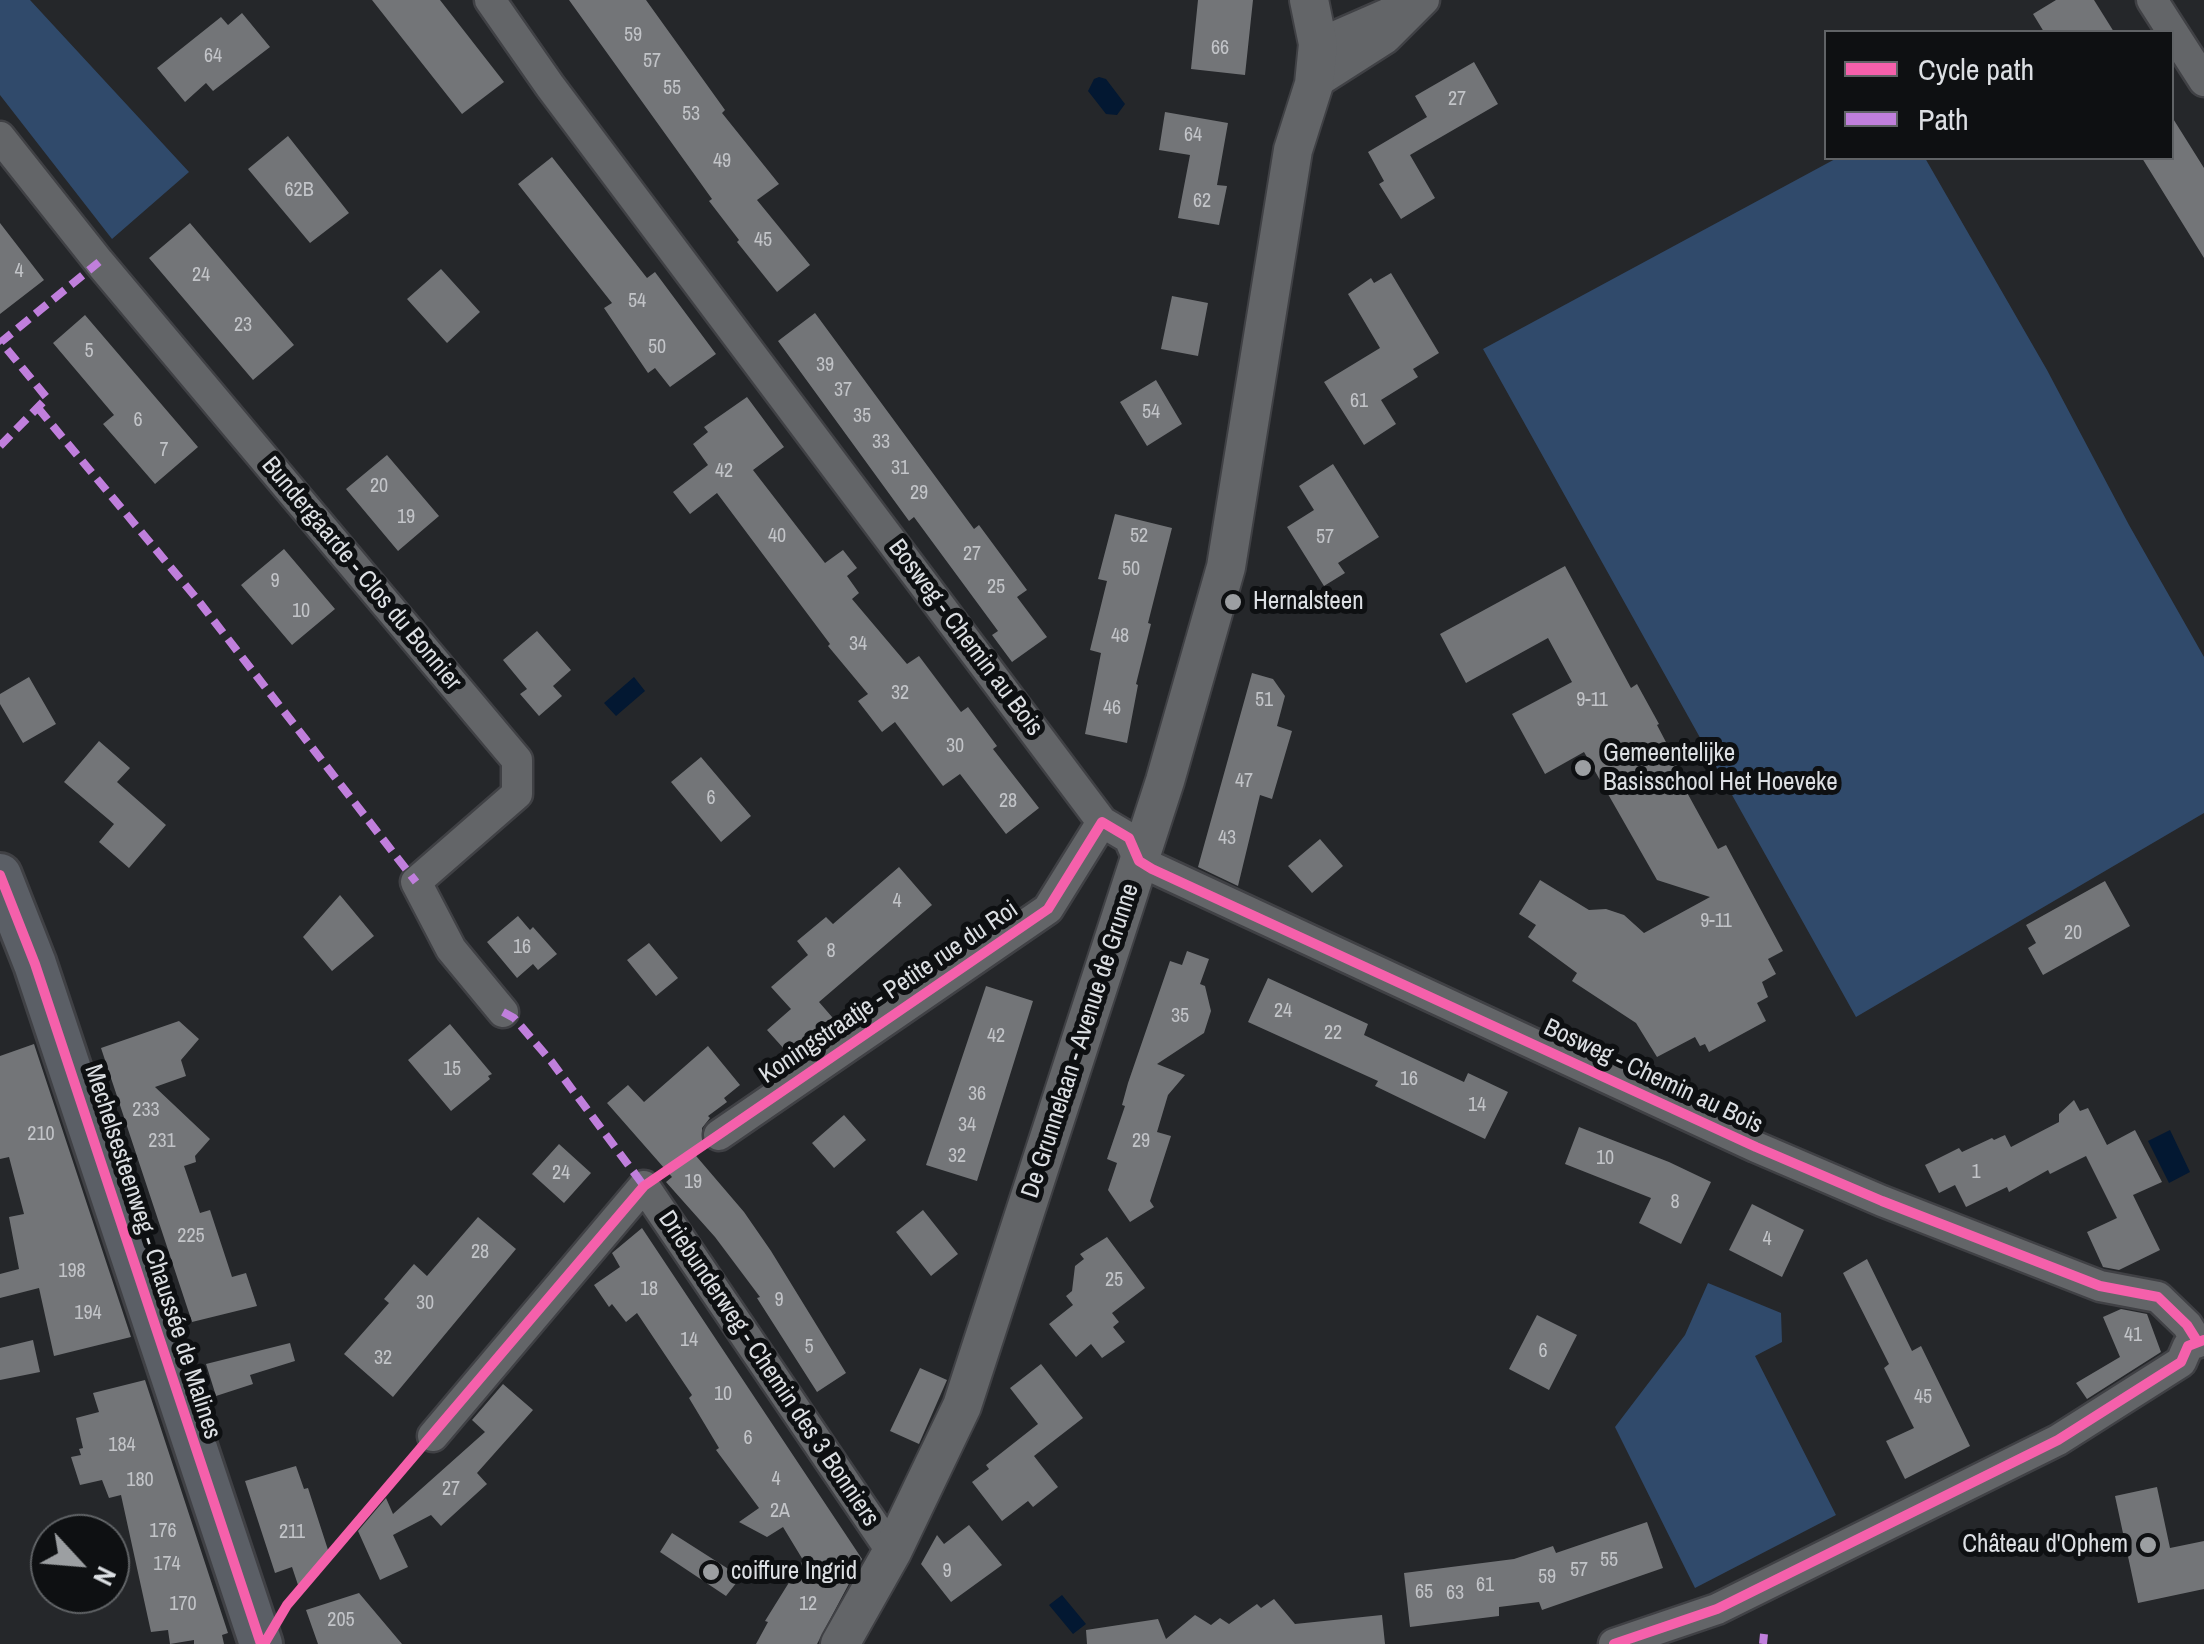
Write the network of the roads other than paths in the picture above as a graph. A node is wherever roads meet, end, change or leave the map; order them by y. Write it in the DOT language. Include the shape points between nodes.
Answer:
graph roads {
  1 [pos="490,0"];
  2 [pos="1309,0"];
  3 [pos="1422,0"];
  4 [pos="2152,0"];
  5 [pos="2171,30"];
  6 [pos="2174,34"];
  7 [pos="1318,44"];
  8 [pos="2204,81"];
  9 [pos="1314,84"];
  10 [pos="0,137"];
  11 [pos="1102,822"];
  12 [pos="1140,861"];
  13 [pos="0,875"];
  14 [pos="504,1012"];
  15 [pos="718,1135"];
  16 [pos="2200,1340"];
  17 [pos="432,1436"];
  18 [pos="892,1552"];
  19 [pos="261,1644"];
  20 [pos="840,1644"];
  21 [pos="1614,1644"];
  1 -- 11 [label="street, Bosweg - Chemin au Bois"];
  2 -- 7 [label="street, De Grunnelaan - Avenue de Grunne"];
  3 -- 7 [label="street"];
  3 -- 9 [label="street" via="1386,38"];
  4 -- 5 [label="street"];
  6 -- 8 [label="street"];
  7 -- 9 [label="street, De Grunnelaan - Avenue de Grunne"];
  9 -- 12 [label="street, De Grunnelaan - Avenue de Grunne" via="1293,150 1226,567"];
  10 -- 14 [label="street, Bundergaarde - Clos du Bonnier" via="517,760 517,794 416,882 450,949"];
  11 -- 12 [label="street, Bosweg - Chemin au Bois" via="1129,838"];
  11 -- 15 [label="street, Koningstraatje - Petite rue du Roi" via="1048,909"];
  12 -- 16 [label="street, Bosweg - Chemin au Bois" via="1810,1170 2100,1286 2158,1296"];
  12 -- 18 [label="street, De Grunnelaan - Avenue de Grunne" via="962,1406"];
  13 -- 19 [label="main road, Mechelsesteenweg - Chaussée de Malines"];
  16 -- 21 [label="street" via="2180,1362 2058,1440 1717,1608"];
  17 -- 18 [label="street, Driebunderweg - Chemin des 3 Bonniers" via="644,1186"];
  18 -- 20 [label="street, De Grunnelaan - Avenue de Grunne"];
}
